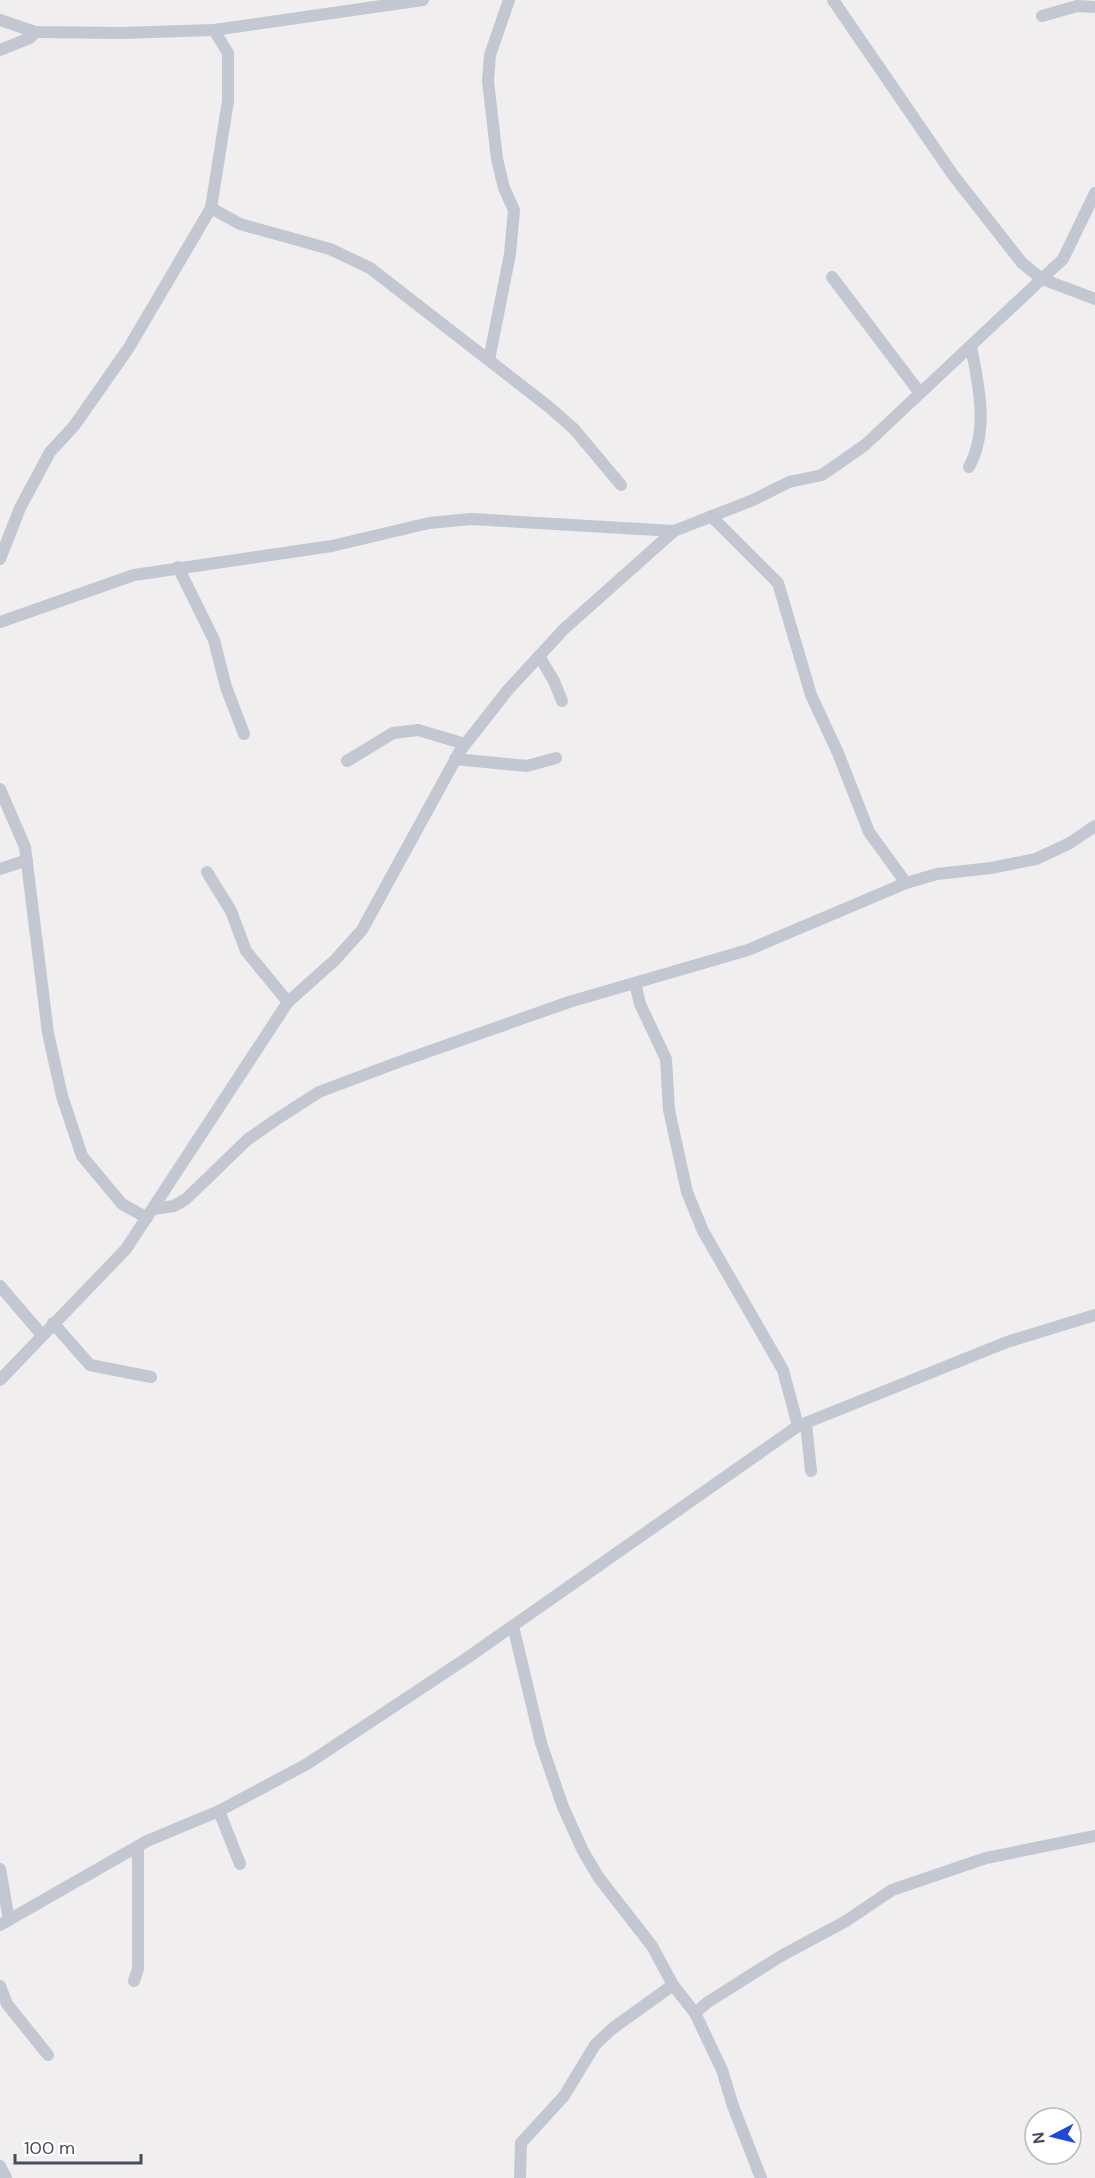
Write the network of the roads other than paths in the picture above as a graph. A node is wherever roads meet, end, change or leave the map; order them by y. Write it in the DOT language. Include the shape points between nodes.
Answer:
graph roads {
  1 [pos="423,0"];
  2 [pos="509,0"];
  3 [pos="833,0"];
  4 [pos="384,3"];
  5 [pos="1095,7"];
  6 [pos="1042,16"];
  7 [pos="0,20"];
  8 [pos="214,30"];
  9 [pos="35,32"];
  10 [pos="0,50"];
  11 [pos="1095,193"];
  12 [pos="211,208"];
  13 [pos="832,277"];
  14 [pos="1042,279"];
  15 [pos="1095,299"];
  16 [pos="971,347"];
  17 [pos="489,360"];
  18 [pos="920,393"];
  19 [pos="969,467"];
  20 [pos="621,485"];
  21 [pos="711,516"];
  22 [pos="674,531"];
  23 [pos="0,559"];
  24 [pos="178,567"];
  25 [pos="0,622"];
  26 [pos="539,656"];
  27 [pos="562,701"];
  28 [pos="244,734"];
  29 [pos="465,744"];
  30 [pos="556,758"];
  31 [pos="455,759"];
  32 [pos="347,761"];
  33 [pos="0,789"];
  34 [pos="1095,826"];
  35 [pos="27,860"];
  36 [pos="0,869"];
  37 [pos="207,872"];
  38 [pos="906,883"];
  39 [pos="635,983"];
  40 [pos="288,1002"];
  41 [pos="150,1214"];
  42 [pos="0,1286"];
  43 [pos="1095,1315"];
  44 [pos="53,1323"];
  45 [pos="42,1335"];
  46 [pos="151,1377"];
  47 [pos="0,1380"];
  48 [pos="802,1424"];
  49 [pos="811,1471"];
  50 [pos="513,1626"];
  51 [pos="219,1811"];
  52 [pos="1095,1836"];
  53 [pos="138,1846"];
  54 [pos="240,1863"];
  55 [pos="0,1869"];
  56 [pos="5,1923"];
  57 [pos="134,1981"];
  58 [pos="673,1985"];
  59 [pos="0,1986"];
  60 [pos="7,2004"];
  61 [pos="694,2013"];
  62 [pos="0,2016"];
  63 [pos="48,2055"];
  64 [pos="0,2166"];
  65 [pos="6,2178"];
  66 [pos="520,2178"];
  67 [pos="760,2178"];
  1 -- 4 [label="street"];
  2 -- 17 [label="street" via="490,55 488,81 496,159 514,210 510,254"];
  3 -- 14 [label="street" via="998,235"];
  4 -- 8 [label="street"];
  5 -- 6 [label="street" via="1077,6"];
  7 -- 9 [label="street"];
  8 -- 9 [label="street"];
  8 -- 12 [label="street" via="228,53 228,101"];
  9 -- 10 [label="street" via="30,38"];
  11 -- 14 [label="street" via="1062,259"];
  12 -- 17 [label="street" via="240,224 330,249 370,268"];
  12 -- 23 [label="street" via="129,349 74,426 50,452 20,508"];
  13 -- 18 [label="street"];
  14 -- 15 [label="street"];
  14 -- 16 [label="street"];
  16 -- 18 [label="street"];
  16 -- 19 [label="street" via="979,387 981,429"];
  17 -- 20 [label="street" via="574,429"];
  18 -- 21 [label="street" via="865,445 822,475 789,482"];
  21 -- 22 [label="street"];
  21 -- 38 [label="street" via="778,582 811,695 869,832"];
  22 -- 24 [label="street" via="461,520 429,523 332,546"];
  22 -- 26 [label="street"];
  24 -- 25 [label="street" via="134,575"];
  24 -- 28 [label="street" via="214,640"];
  26 -- 27 [label="street"];
  26 -- 29 [label="street"];
  29 -- 31 [label="street"];
  29 -- 32 [label="street" via="418,730 393,734"];
  30 -- 31 [label="street" via="527,766"];
  31 -- 40 [label="street" via="362,930"];
  33 -- 35 [label="street" via="21,833"];
  34 -- 38 [label="street" via="1036,859 937,874"];
  35 -- 36 [label="street"];
  35 -- 41 [label="street" via="48,1033 62,1096 82,1156 122,1204"];
  37 -- 40 [label="street" via="231,911 246,951"];
  38 -- 39 [label="street" via="748,950"];
  39 -- 41 [label="street" via="569,1002 320,1092 247,1140 186,1199"];
  39 -- 48 [label="street" via="640,1004 666,1059 669,1110 687,1192 703,1231 783,1370"];
  40 -- 41 [label="street"];
  41 -- 44 [label="street" via="126,1249"];
  42 -- 45 [label="street"];
  43 -- 48 [label="street" via="1007,1342"];
  44 -- 45 [label="street"];
  44 -- 46 [label="street" via="90,1365"];
  45 -- 47 [label="street"];
  48 -- 49 [label="street"];
  48 -- 50 [label="street"];
  50 -- 51 [label="street" via="307,1764"];
  50 -- 58 [label="street" via="541,1743 563,1807 599,1878 652,1946"];
  51 -- 53 [label="street"];
  51 -- 54 [label="street"];
  52 -- 61 [label="street" via="986,1858 892,1890"];
  53 -- 56 [label="street"];
  53 -- 57 [label="street" via="138,1969"];
  55 -- 56 [label="street"];
  58 -- 61 [label="street"];
  58 -- 66 [label="street" via="595,2045 564,2096 521,2143"];
  59 -- 60 [label="street"];
  60 -- 62 [label="street"];
  60 -- 63 [label="street"];
  61 -- 67 [label="street" via="722,2070"];
  64 -- 65 [label="street"];
}
